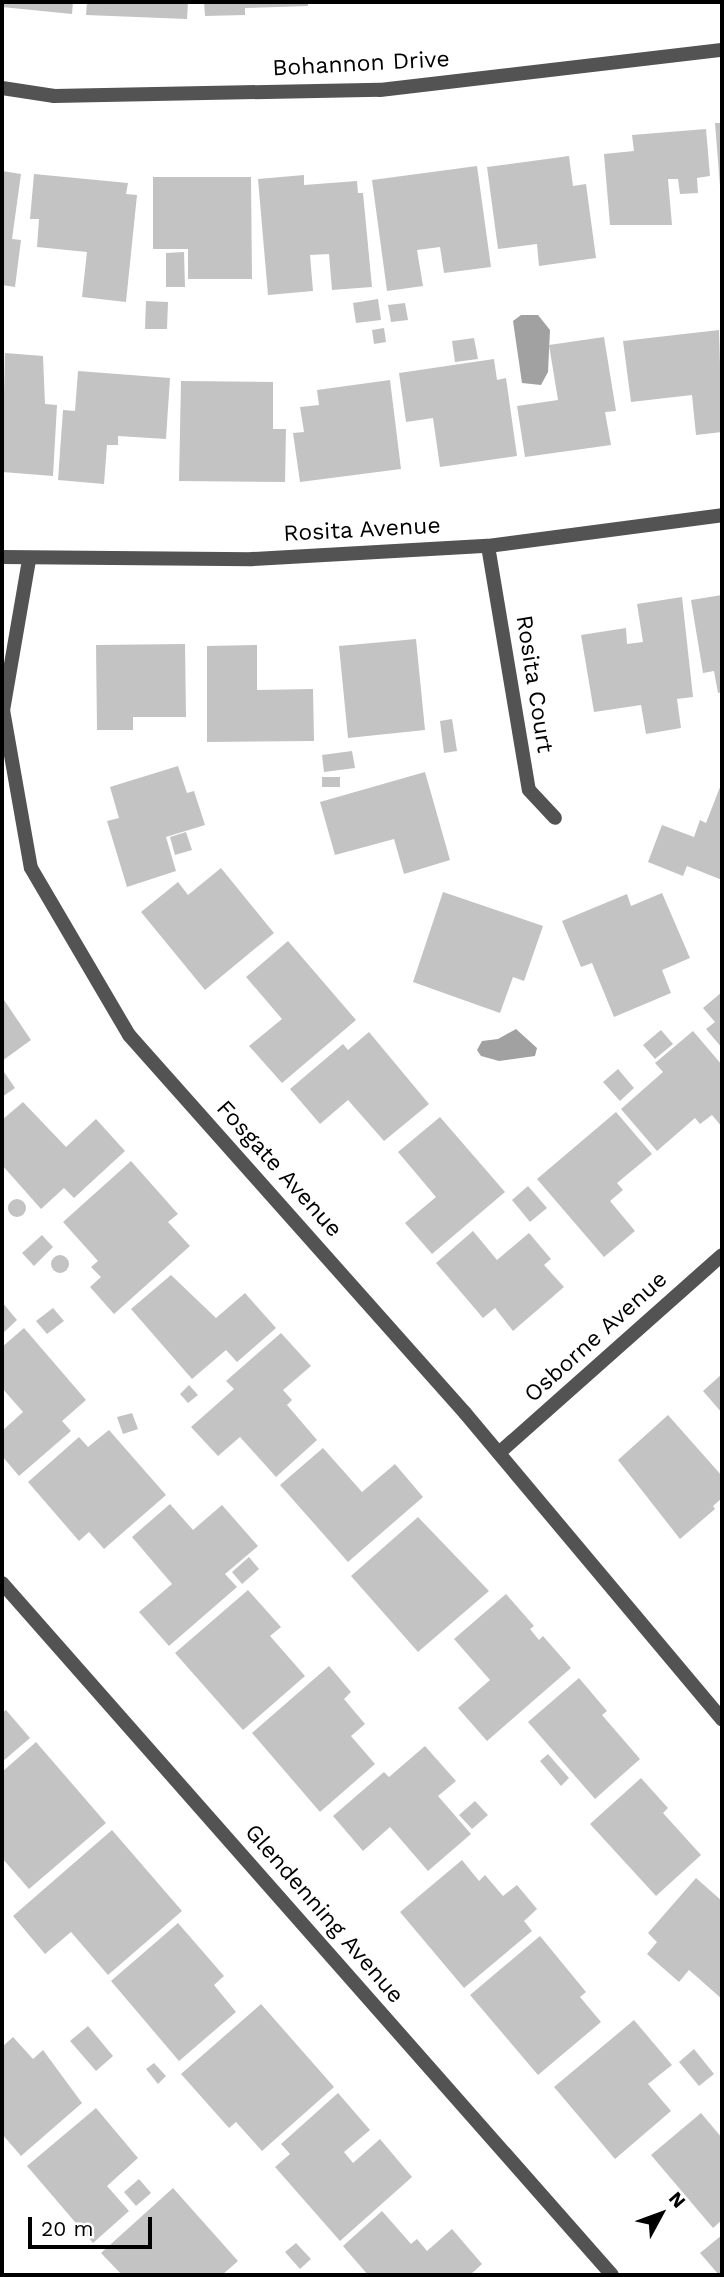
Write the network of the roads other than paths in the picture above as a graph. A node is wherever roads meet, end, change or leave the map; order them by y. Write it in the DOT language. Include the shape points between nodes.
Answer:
graph roads {
  1 [pos="722,50"];
  2 [pos="2,88"];
  3 [pos="722,516"];
  4 [pos="488,547"];
  5 [pos="2,557"];
  6 [pos="29,560"];
  7 [pos="555,818"];
  8 [pos="722,1255"];
  9 [pos="499,1453"];
  10 [pos="2,1583"];
  11 [pos="722,1719"];
  12 [pos="612,2275"];
  1 -- 2 [label="street, Bohannon Drive" via="380,90 54,96"];
  3 -- 4 [label="street, Rosita Avenue"];
  4 -- 6 [label="street, Rosita Avenue" via="252,559"];
  4 -- 7 [label="street, Rosita Court" via="529,790"];
  5 -- 6 [label="street, Rosita Avenue"];
  6 -- 9 [label="street, Fosgate Avenue" via="3,710 31,868 129,1035"];
  8 -- 9 [label="street, Osborne Avenue"];
  9 -- 11 [label="street, Fosgate Avenue"];
  10 -- 12 [label="street, Glendenning Avenue"];
}
